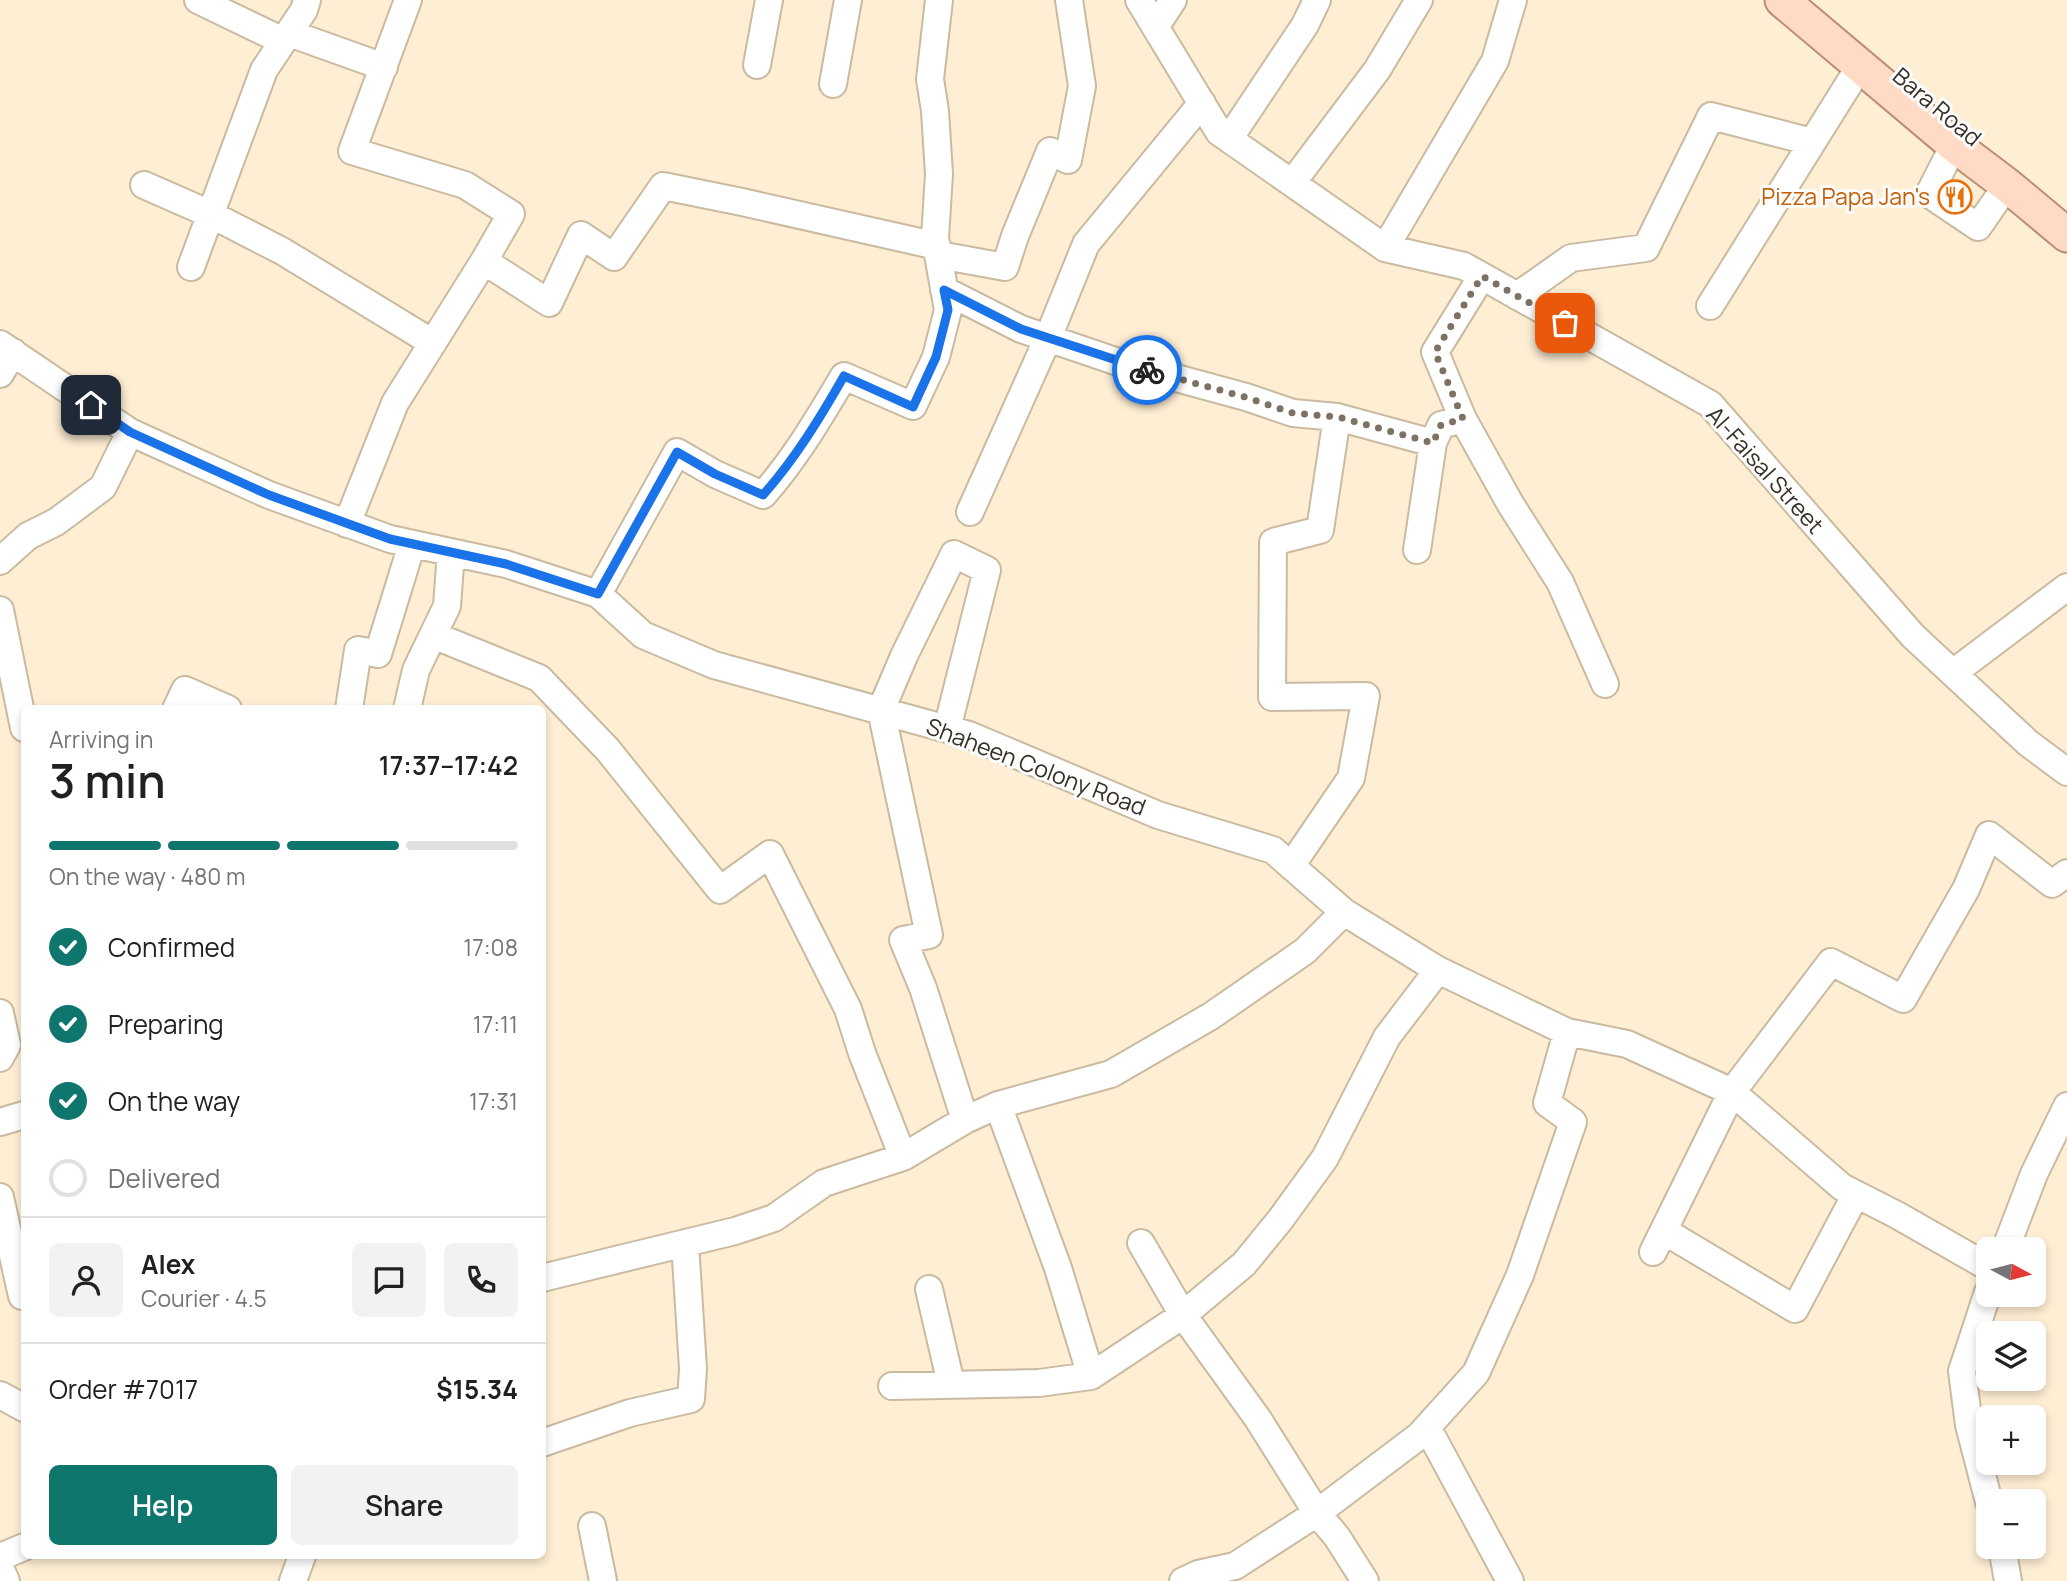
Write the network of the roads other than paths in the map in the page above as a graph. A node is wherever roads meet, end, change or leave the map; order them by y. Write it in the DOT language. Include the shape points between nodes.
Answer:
graph roads {
  1 [pos="198,0"];
  2 [pos="307,0"];
  3 [pos="408,0"];
  4 [pos="769,0"];
  5 [pos="848,0"];
  6 [pos="939,0"];
  7 [pos="1069,0"];
  8 [pos="1139,0"];
  9 [pos="1173,0"];
  10 [pos="1317,0"];
  11 [pos="1419,0"];
  12 [pos="1513,0"];
  13 [pos="1782,0"];
  14 [pos="1808,0"];
  15 [pos="1156,26"];
  16 [pos="286,37"];
  17 [pos="757,65"];
  18 [pos="1860,66"];
  19 [pos="384,67"];
  20 [pos="833,84"];
  21 [pos="1202,103"];
  22 [pos="1958,137"];
  23 [pos="1228,139"];
  24 [pos="1812,142"];
  25 [pos="1292,183"];
  26 [pos="144,185"];
  27 [pos="2007,185"];
  28 [pos="210,214"];
  29 [pos="2067,214"];
  30 [pos="2067,235"];
  31 [pos="1385,248"];
  32 [pos="938,251"];
  33 [pos="484,261"];
  34 [pos="191,267"];
  35 [pos="1482,276"];
  36 [pos="944,290"];
  37 [pos="1517,296"];
  38 [pos="1710,306"];
  39 [pos="1048,338"];
  40 [pos="433,343"];
  41 [pos="4,357"];
  42 [pos="1338,417"];
  43 [pos="1463,419"];
  44 [pos="130,432"];
  45 [pos="1433,443"];
  46 [pos="970,512"];
  47 [pos="347,524"];
  48 [pos="412,544"];
  49 [pos="1417,550"];
  50 [pos="451,552"];
  51 [pos="0,561"];
  52 [pos="2067,587"];
  53 [pos="598,594"];
  54 [pos="0,610"];
  55 [pos="433,635"];
  56 [pos="1952,673"];
  57 [pos="1605,684"];
  58 [pos="178,705"];
  59 [pos="219,705"];
  60 [pos="350,705"];
  61 [pos="408,705"];
  62 [pos="881,710"];
  63 [pos="21,713"];
  64 [pos="21,728"];
  65 [pos="947,729"];
  66 [pos="0,730"];
  67 [pos="2067,772"];
  68 [pos="1291,866"];
  69 [pos="2067,873"];
  70 [pos="1344,912"];
  71 [pos="1438,970"];
  72 [pos="0,1013"];
  73 [pos="1567,1032"];
  74 [pos="0,1058"];
  75 [pos="1732,1092"];
  76 [pos="998,1105"];
  77 [pos="2067,1106"];
  78 [pos="21,1116"];
  79 [pos="964,1120"];
  80 [pos="0,1122"];
  81 [pos="903,1157"];
  82 [pos="1856,1194"];
  83 [pos="0,1197"];
  84 [pos="2011,1237"];
  85 [pos="685,1243"];
  86 [pos="1141,1243"];
  87 [pos="1976,1260"];
  88 [pos="546,1277"];
  89 [pos="929,1289"];
  90 [pos="15,1298"];
  91 [pos="1983,1307"];
  92 [pos="1183,1315"];
  93 [pos="1091,1376"];
  94 [pos="951,1384"];
  95 [pos="892,1386"];
  96 [pos="0,1395"];
  97 [pos="21,1406"];
  98 [pos="1427,1427"];
  99 [pos="546,1442"];
  100 [pos="1986,1489"];
  101 [pos="1317,1513"];
  102 [pos="592,1526"];
  103 [pos="21,1548"];
  104 [pos="0,1557"];
  105 [pos="301,1559"];
  106 [pos="2004,1559"];
  107 [pos="0,1567"];
  108 [pos="6,1581"];
  109 [pos="293,1581"];
  110 [pos="603,1581"];
  111 [pos="1183,1581"];
  112 [pos="1365,1581"];
  113 [pos="1510,1581"];
  114 [pos="2008,1581"];
  1 -- 16 [label="street"];
  2 -- 16 [label="street"];
  3 -- 19 [label="street"];
  4 -- 17 [label="street"];
  5 -- 20 [label="street"];
  6 -- 32 [label="street" via="930,79 936,111"];
  7 -- 32 [label="street" via="1082,86 1068,160 1049,151 1005,267"];
  8 -- 15 [label="street, Al-Faisal Street"];
  9 -- 15 [label="street"];
  10 -- 23 [label="street"];
  11 -- 25 [label="street" via="1377,70"];
  12 -- 31 [label="street" via="1495,61"];
  13 -- 18 [label="main road"];
  14 -- 22 [label="main road, Bara Road"];
  15 -- 21 [label="street, Al-Faisal Street"];
  16 -- 19 [label="street"];
  16 -- 28 [label="street" via="264,70"];
  18 -- 22 [label="main road"];
  18 -- 24 [label="street"];
  19 -- 33 [label="street" via="352,151 465,185 511,214"];
  21 -- 23 [label="street, Al-Faisal Street"];
  21 -- 39 [label="street" via="1086,244"];
  22 -- 27 [label="main road"];
  22 -- 27 [label="street" via="1929,194 1978,227"];
  22 -- 29 [label="main road, Bara Road"];
  23 -- 25 [label="street, Al-Faisal Street"];
  24 -- 37 [label="street" via="1711,116 1646,248 1571,258"];
  24 -- 38 [label="street"];
  25 -- 31 [label="street, Al-Faisal Street"];
  26 -- 28 [label="street"];
  27 -- 30 [label="main road"];
  28 -- 34 [label="street"];
  28 -- 40 [label="street" via="282,251"];
  31 -- 35 [label="street, Al-Faisal Street" via="1464,266"];
  32 -- 33 [label="street" via="663,186 614,257 581,234 549,303"];
  32 -- 36 [label="street"];
  33 -- 40 [label="street"];
  35 -- 37 [label="street, Al-Faisal Street"];
  35 -- 43 [label="street" via="1435,352"];
  36 -- 39 [label="street"];
  36 -- 53 [label="street" via="948,310 936,357 913,407 844,376 808,437 763,495 677,452"];
  37 -- 56 [label="street, Al-Faisal Street" via="1710,404 1913,636"];
  39 -- 42 [label="street" via="1293,413"];
  39 -- 46 [label="street"];
  40 -- 47 [label="street" via="395,403"];
  41 -- 44 [label="street, Shaheen Colony Road"];
  42 -- 45 [label="street"];
  42 -- 68 [label="street" via="1320,530 1273,542 1272,697 1366,696 1351,778"];
  43 -- 45 [label="street" via="1441,425"];
  43 -- 57 [label="street" via="1560,582"];
  44 -- 47 [label="street, Shaheen Colony Road" via="269,495"];
  44 -- 51 [label="street" via="103,487 56,522 28,536"];
  45 -- 49 [label="street"];
  47 -- 48 [label="street, Shaheen Colony Road"];
  48 -- 50 [label="street, Shaheen Colony Road"];
  48 -- 60 [label="street" via="378,654 358,650"];
  50 -- 53 [label="street, Shaheen Colony Road" via="506,564"];
  50 -- 55 [label="street" via="447,606"];
  52 -- 56 [label="street"];
  53 -- 62 [label="street, Shaheen Colony Road" via="643,635 714,665"];
  54 -- 63 [label="street"];
  55 -- 61 [label="street" via="416,670"];
  55 -- 81 [label="street" via="539,678 608,750 720,890 770,853 848,1009"];
  56 -- 67 [label="street, Al-Faisal Street"];
  58 -- 59 [label="street" via="185,690"];
  62 -- 65 [label="street, Shaheen Colony Road"];
  62 -- 65 [label="street" via="954,554 987,570"];
  62 -- 79 [label="street" via="929,935 903,940 923,988"];
  64 -- 66 [label="street"];
  65 -- 68 [label="street, Shaheen Colony Road" via="1158,815 1273,850"];
  68 -- 70 [label="street, Shaheen Colony Road"];
  69 -- 75 [label="street" via="2052,884 1989,835 1966,889 1903,999 1831,962"];
  70 -- 71 [label="street, Shaheen Colony Road"];
  70 -- 76 [label="street" via="1305,951 1222,1009 1111,1074"];
  71 -- 73 [label="street, Shaheen Colony Road"];
  71 -- 92 [label="street" via="1387,1037 1325,1158 1280,1220 1244,1264"];
  72 -- 74 [label="street" via="7,1045"];
  73 -- 75 [label="street, Shaheen Colony Road" via="1627,1044"];
  73 -- 98 [label="street" via="1547,1103 1573,1122 1524,1262 1476,1373"];
  75 -- 82 [label="street, Shaheen Colony Road"];
  75 -- 82 [label="street" via="1659,1241 1795,1309"];
  76 -- 79 [label="street"];
  76 -- 93 [label="street" via="1058,1268"];
  77 -- 84 [label="street" via="2034,1174"];
  78 -- 80 [label="street"];
  79 -- 81 [label="street"];
  81 -- 85 [label="street" via="824,1183 774,1219"];
  82 -- 87 [label="street, Shaheen Colony Road"];
  83 -- 90 [label="street"];
  85 -- 88 [label="street"];
  85 -- 99 [label="street" via="691,1399 630,1413"];
  86 -- 92 [label="street"];
  89 -- 94 [label="street"];
  91 -- 100 [label="street" via="1962,1371 1969,1425"];
  92 -- 93 [label="street"];
  92 -- 101 [label="street" via="1258,1419"];
  93 -- 94 [label="street" via="1039,1383"];
  94 -- 95 [label="street"];
  96 -- 97 [label="street"];
  98 -- 101 [label="street"];
  98 -- 113 [label="street"];
  101 -- 111 [label="street" via="1235,1566"];
  101 -- 112 [label="street"];
  102 -- 110 [label="street"];
  103 -- 104 [label="street"];
  105 -- 109 [label="street"];
  106 -- 114 [label="street"];
  107 -- 108 [label="street"];
}
